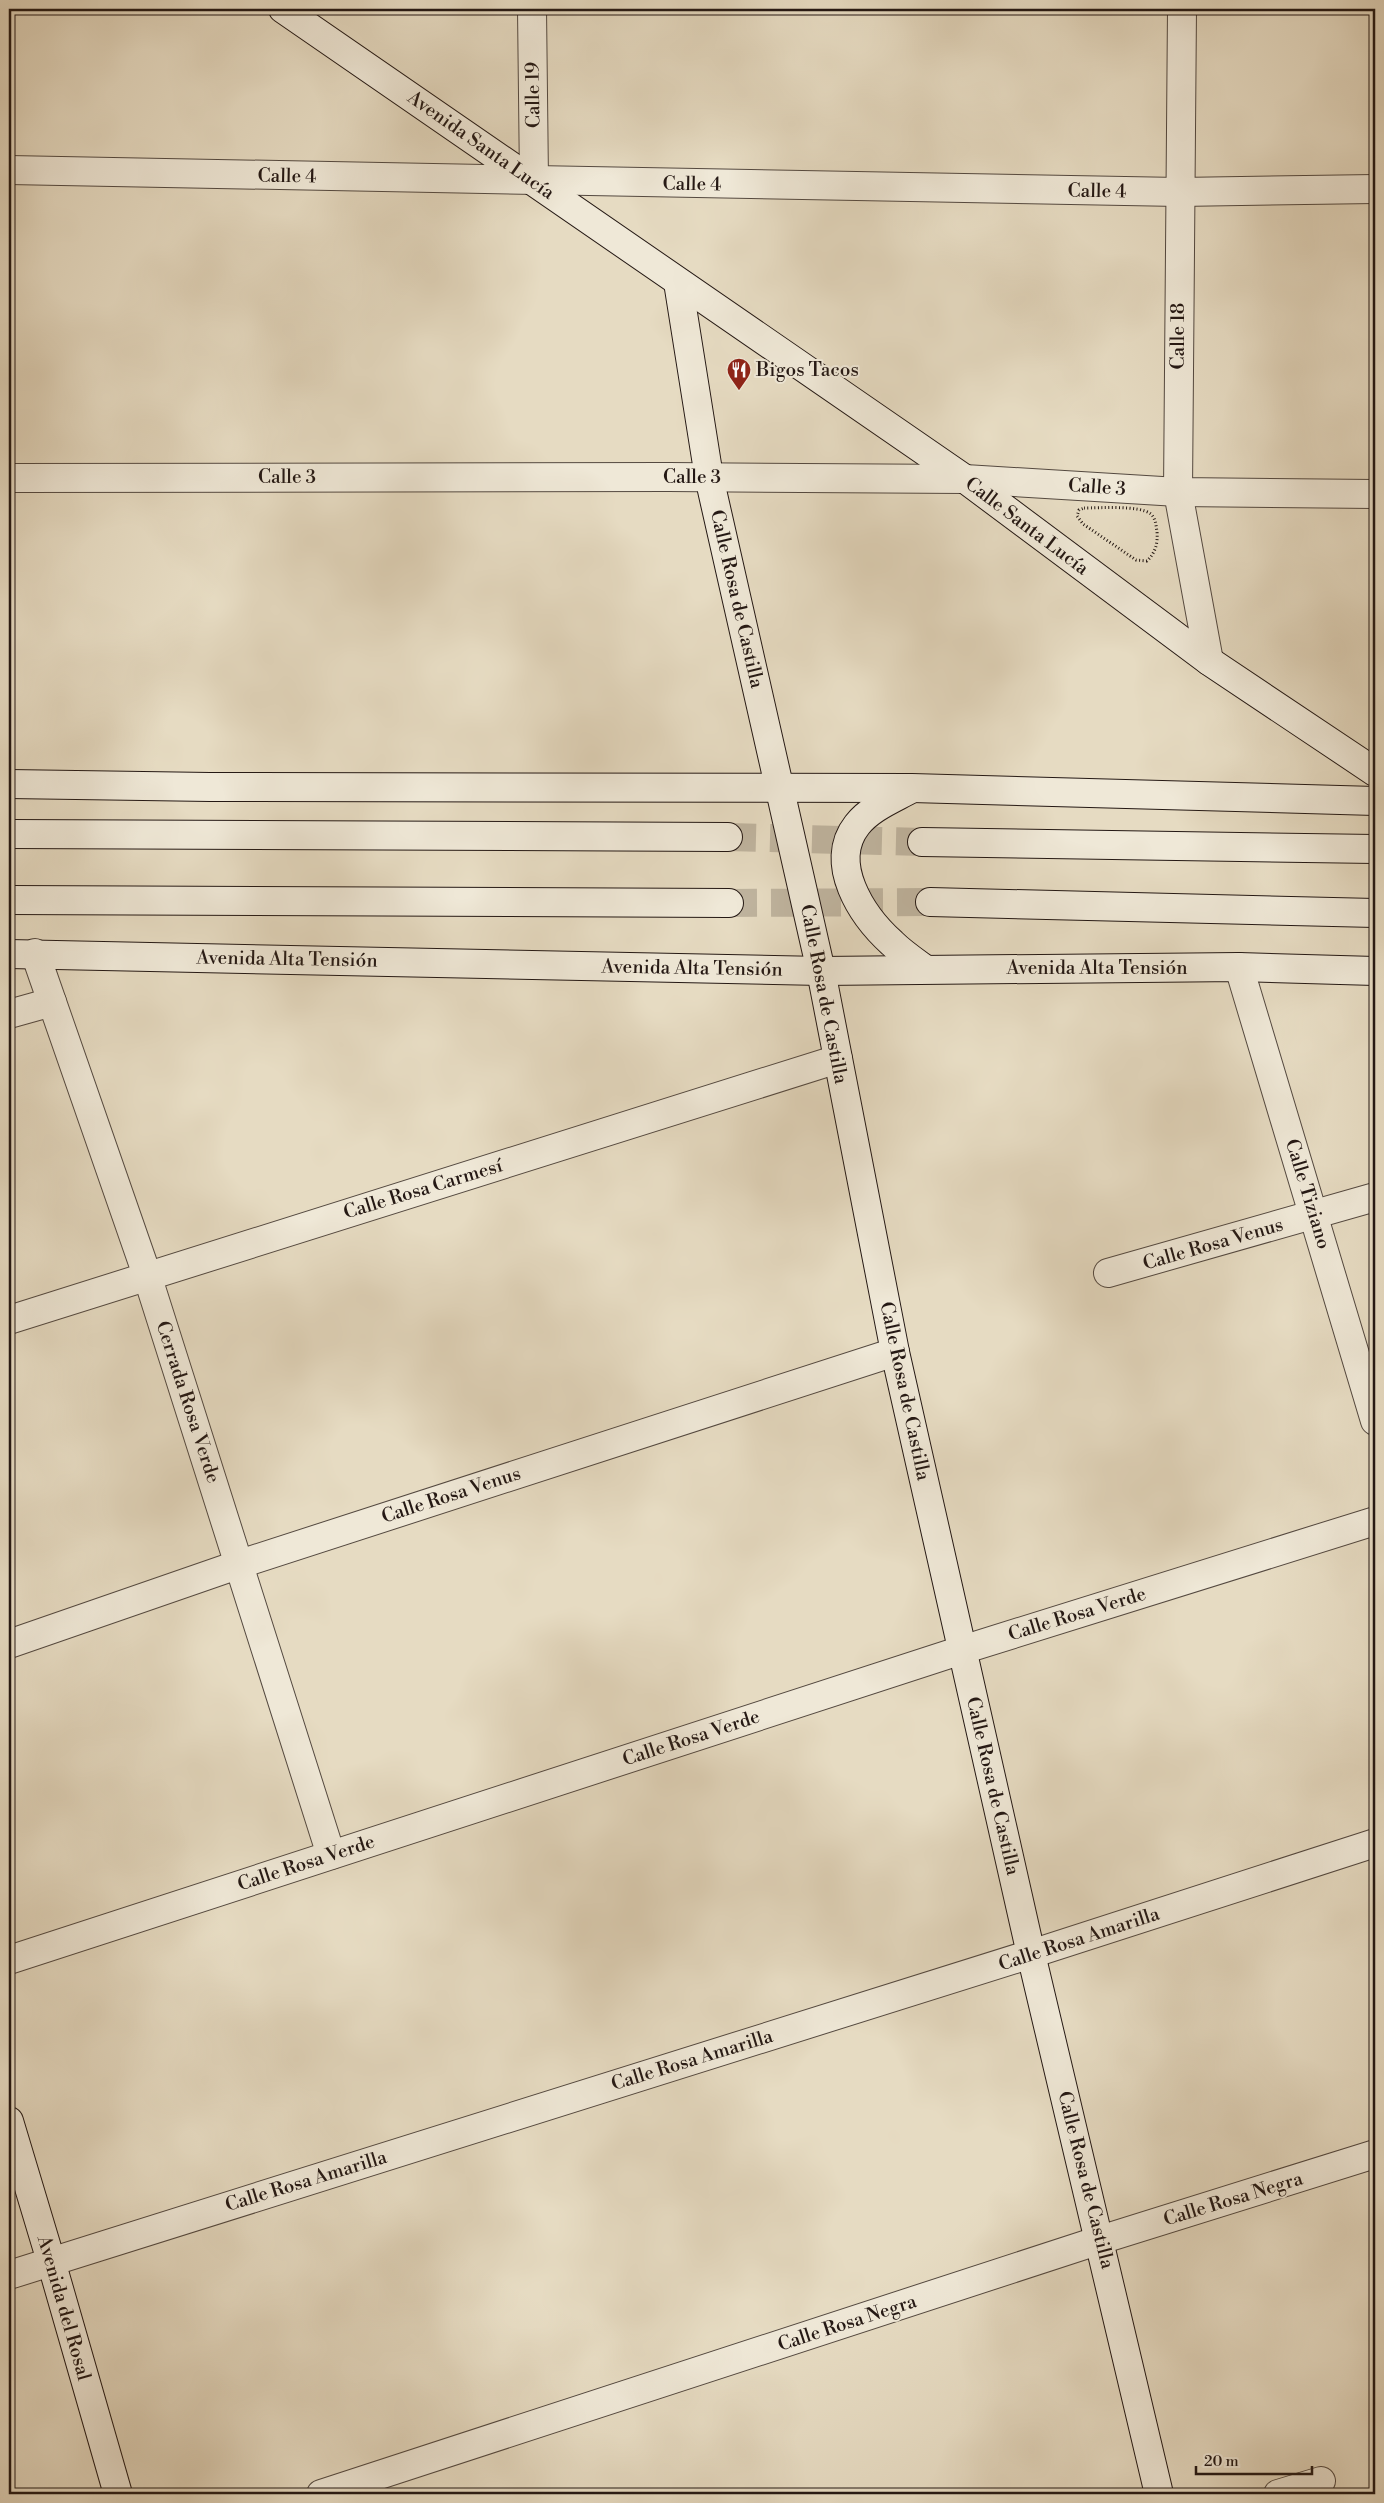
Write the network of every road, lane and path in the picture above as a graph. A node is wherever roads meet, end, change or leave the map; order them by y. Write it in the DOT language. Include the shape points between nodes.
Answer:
graph roads {
  1 [pos="283,9"];
  2 [pos="532,9"];
  3 [pos="1182,9"];
  4 [pos="9,170"];
  5 [pos="534,181"];
  6 [pos="1375,189"];
  7 [pos="1179,192"];
  8 [pos="678,282"];
  9 [pos="709,477"];
  10 [pos="9,478"];
  11 [pos="965,479"];
  12 [pos="1178,492"];
  13 [pos="1375,494"];
  14 [pos="1141,510"];
  15 [pos="1209,661"];
  16 [pos="1375,772"];
  17 [pos="9,784"];
  18 [pos="912,788"];
  19 [pos="781,789"];
  20 [pos="1375,801"];
  21 [pos="9,834"];
  22 [pos="728,837"];
  23 [pos="922,842"];
  24 [pos="1375,850"];
  25 [pos="9,900"];
  26 [pos="930,902"];
  27 [pos="729,903"];
  28 [pos="1375,912"];
  29 [pos="22,954"];
  30 [pos="1239,967"];
  31 [pos="925,969"];
  32 [pos="1375,970"];
  33 [pos="821,971"];
  34 [pos="52,1002"];
  35 [pos="9,1014"];
  36 [pos="838,1059"];
  37 [pos="1375,1198"];
  38 [pos="1314,1215"];
  39 [pos="1108,1273"];
  40 [pos="147,1275"];
  41 [pos="9,1320"];
  42 [pos="895,1352"];
  43 [pos="1375,1422"];
  44 [pos="1375,1522"];
  45 [pos="240,1564"];
  46 [pos="9,1644"];
  47 [pos="962,1650"];
  48 [pos="1375,1844"];
  49 [pos="331,1855"];
  50 [pos="1031,1954"];
  51 [pos="9,1960"];
  52 [pos="9,2122"];
  53 [pos="1375,2154"];
  54 [pos="1100,2240"];
  55 [pos="51,2261"];
  56 [pos="9,2275"];
  57 [pos="1321,2480"];
  58 [pos="118,2494"];
  59 [pos="321,2494"];
  60 [pos="1159,2494"];
  61 [pos="1278,2494"];
  1 -- 5 [label="street, Avenida Santa Lucía"];
  2 -- 5 [label="street, Calle 19"];
  3 -- 7 [label="street, Calle 18"];
  4 -- 5 [label="street, Calle 4"];
  5 -- 7 [label="street, Calle 4"];
  5 -- 8 [label="street, Avenida Santa Lucía"];
  6 -- 7 [label="street, Calle 4"];
  7 -- 12 [label="street, Calle 18"];
  8 -- 9 [label="street, Calle Rosa de Castilla"];
  8 -- 11 [label="street, Calle Santa Lucía"];
  9 -- 10 [label="street, Calle 3"];
  9 -- 11 [label="street, Calle 3"];
  9 -- 19 [label="street, Calle Rosa de Castilla"];
  11 -- 12 [label="street, Calle 3"];
  11 -- 15 [label="street, Calle Santa Lucía"];
  12 -- 13 [label="street, Calle 3"];
  12 -- 15 [label="street, Calle 18"];
  14 -- 14 [label="path" via="1084,508 1077,516 1083,524 1136,560 1147,561 1153,555 1157,539 1156,521 1151,514"];
  15 -- 16 [label="street, Calle Santa Lucía"];
  17 -- 19 [label="street"];
  18 -- 19 [label="street"];
  18 -- 20 [label="street"];
  18 -- 31 [label="street" via="869,812 847,841 845,857 848,880 870,919 891,943"];
  19 -- 33 [label="street, Calle Rosa de Castilla"];
  21 -- 22 [label="street"];
  23 -- 24 [label="street"];
  25 -- 27 [label="street"];
  26 -- 28 [label="street"];
  29 -- 33 [label="street, Avenida Alta Tensión"];
  29 -- 34 [label="street, Cerrada Rosa Verde"];
  30 -- 31 [label="street, Avenida Alta Tensión"];
  30 -- 32 [label="street, Avenida Alta Tensión"];
  30 -- 38 [label="street, Calle Tiziano"];
  31 -- 33 [label="street, Avenida Alta Tensión"];
  33 -- 36 [label="street, Calle Rosa de Castilla"];
  34 -- 35 [label="street"];
  34 -- 40 [label="street, Cerrada Rosa Verde"];
  36 -- 40 [label="street, Calle Rosa Carmesí"];
  36 -- 42 [label="street, Calle Rosa de Castilla"];
  37 -- 38 [label="street, Calle Rosa Venus"];
  38 -- 39 [label="street, Calle Rosa Venus"];
  38 -- 43 [label="street, Calle Tiziano"];
  40 -- 41 [label="street, Calle Rosa Carmesí"];
  40 -- 45 [label="street, Cerrada Rosa Verde"];
  42 -- 45 [label="street, Calle Rosa Venus"];
  42 -- 47 [label="street, Calle Rosa de Castilla"];
  44 -- 47 [label="street, Calle Rosa Verde"];
  45 -- 46 [label="street, Calle Rosa Venus"];
  45 -- 49 [label="street, Cerrada Rosa Verde"];
  47 -- 49 [label="street, Calle Rosa Verde"];
  47 -- 50 [label="street, Calle Rosa de Castilla"];
  48 -- 50 [label="street, Calle Rosa Amarilla"];
  49 -- 51 [label="street, Calle Rosa Verde"];
  50 -- 54 [label="street, Calle Rosa de Castilla"];
  50 -- 55 [label="street, Calle Rosa Amarilla"];
  52 -- 55 [label="street, Avenida del Rosal"];
  53 -- 54 [label="street, Calle Rosa Negra"];
  54 -- 59 [label="street, Calle Rosa Negra"];
  54 -- 60 [label="street, Calle Rosa de Castilla"];
  55 -- 56 [label="street, Calle Rosa Amarilla"];
  55 -- 58 [label="street, Avenida del Rosal"];
  57 -- 61 [label="street"];
}
